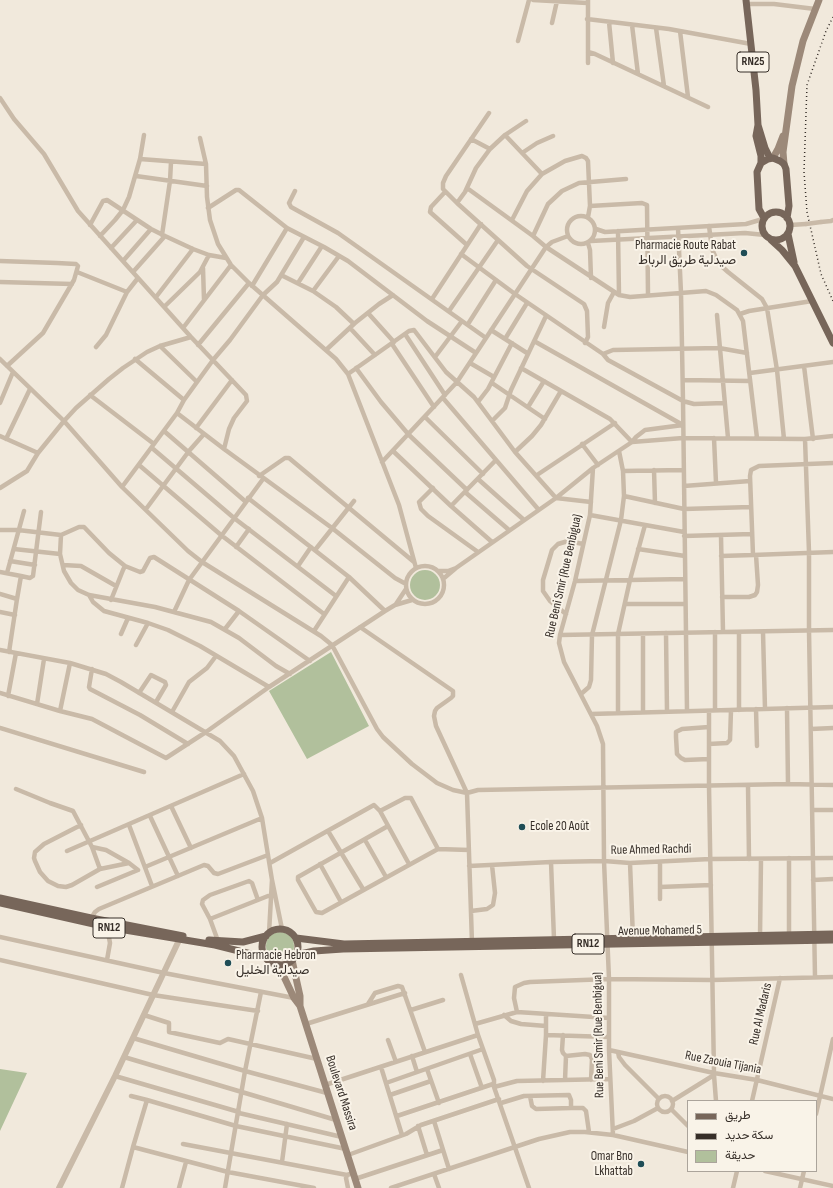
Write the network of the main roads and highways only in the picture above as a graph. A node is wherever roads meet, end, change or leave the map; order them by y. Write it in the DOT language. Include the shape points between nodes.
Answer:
graph roads {
  1 [pos="819,0"];
  2 [pos="746,2"];
  3 [pos="758,125"];
  4 [pos="786,131"];
  5 [pos="771,158"];
  6 [pos="761,163"];
  7 [pos="784,164"];
  8 [pos="764,218"];
  9 [pos="787,218"];
  10 [pos="788,234"];
  11 [pos="771,240"];
  12 [pos="795,266"];
  13 [pos="833,343"];
  14 [pos="0,898"];
  15 [pos="0,903"];
  16 [pos="90,921"];
  17 [pos="833,934"];
  18 [pos="268,935"];
  19 [pos="815,937"];
  20 [pos="180,938"];
  21 [pos="296,938"];
  22 [pos="712,939"];
  23 [pos="760,939"];
  24 [pos="833,940"];
  25 [pos="607,941"];
  26 [pos="219,944"];
  27 [pos="472,944"];
  28 [pos="343,946"];
  29 [pos="267,958"];
  30 [pos="294,958"];
  31 [pos="278,964"];
  32 [pos="297,997"];
  33 [pos="358,1188"];
  1 -- 4 [label="main road" via="796,66"];
  2 -- 3 [label="main road, RN25"];
  3 -- 5 [label="main road, RN25"];
  3 -- 6 [label="main road, RN25" via="756,136"];
  4 -- 5 [label="main road"];
  4 -- 7 [label="main road"];
  5 -- 6 [label="main road"];
  5 -- 7 [label="main road" via="778,159"];
  6 -- 8 [label="main road, RN25" via="757,172 760,213"];
  7 -- 9 [label="main road"];
  8 -- 9 [label="main road" via="776,212"];
  8 -- 11 [label="main road, RN25" via="764,235"];
  9 -- 10 [label="main road" via="790,225"];
  10 -- 11 [label="main road" via="781,240"];
  10 -- 12 [label="main road"];
  11 -- 12 [label="main road"];
  12 -- 13 [label="main road"];
  14 -- 16 [label="main road, RN12"];
  15 -- 16 [label="main road, RN12"];
  16 -- 20 [label="main road, RN12"];
  16 -- 20 [label="main road, RN12" via="107,927"];
  17 -- 19 [label="main road, Avenue Mohamed 5 / RN12"];
  18 -- 21 [label="main road, RN12" via="282,929 292,933"];
  18 -- 26 [label="main road, RN12" via="243,942"];
  18 -- 29 [label="main road" via="262,945"];
  19 -- 23 [label="main road, Avenue Mohamed 5 / RN12"];
  19 -- 23 [label="main road, Avenue Mohamed 5 / RN12" via="789,935"];
  19 -- 24 [label="main road, Avenue Mohamed 5 / RN12"];
  20 -- 26 [label="main road, RN12"];
  21 -- 28 [label="main road, RN12"];
  21 -- 30 [label="main road" via="298,946"];
  22 -- 23 [label="main road, Avenue Mohamed 5 / RN12"];
  22 -- 25 [label="main road, Avenue Mohamed 5 / RN12"];
  22 -- 25 [label="main road, Avenue Mohamed 5 / RN12" via="632,938"];
  25 -- 27 [label="main road, Avenue Mohamed 5 / RN12"];
  25 -- 27 [label="main road, Avenue Mohamed 5 / RN12" via="554,938"];
  26 -- 29 [label="main road, RN12"];
  27 -- 28 [label="main road, Avenue Mohamed 5 / RN12"];
  28 -- 30 [label="main road, RN12" via="314,950"];
  29 -- 31 [label="main road, RN12"];
  30 -- 31 [label="main road, RN12"];
  30 -- 32 [label="main road"];
  31 -- 32 [label="main road"];
  32 -- 33 [label="main road, Boulevard Massira" via="347,1152 352,1176"];
}
